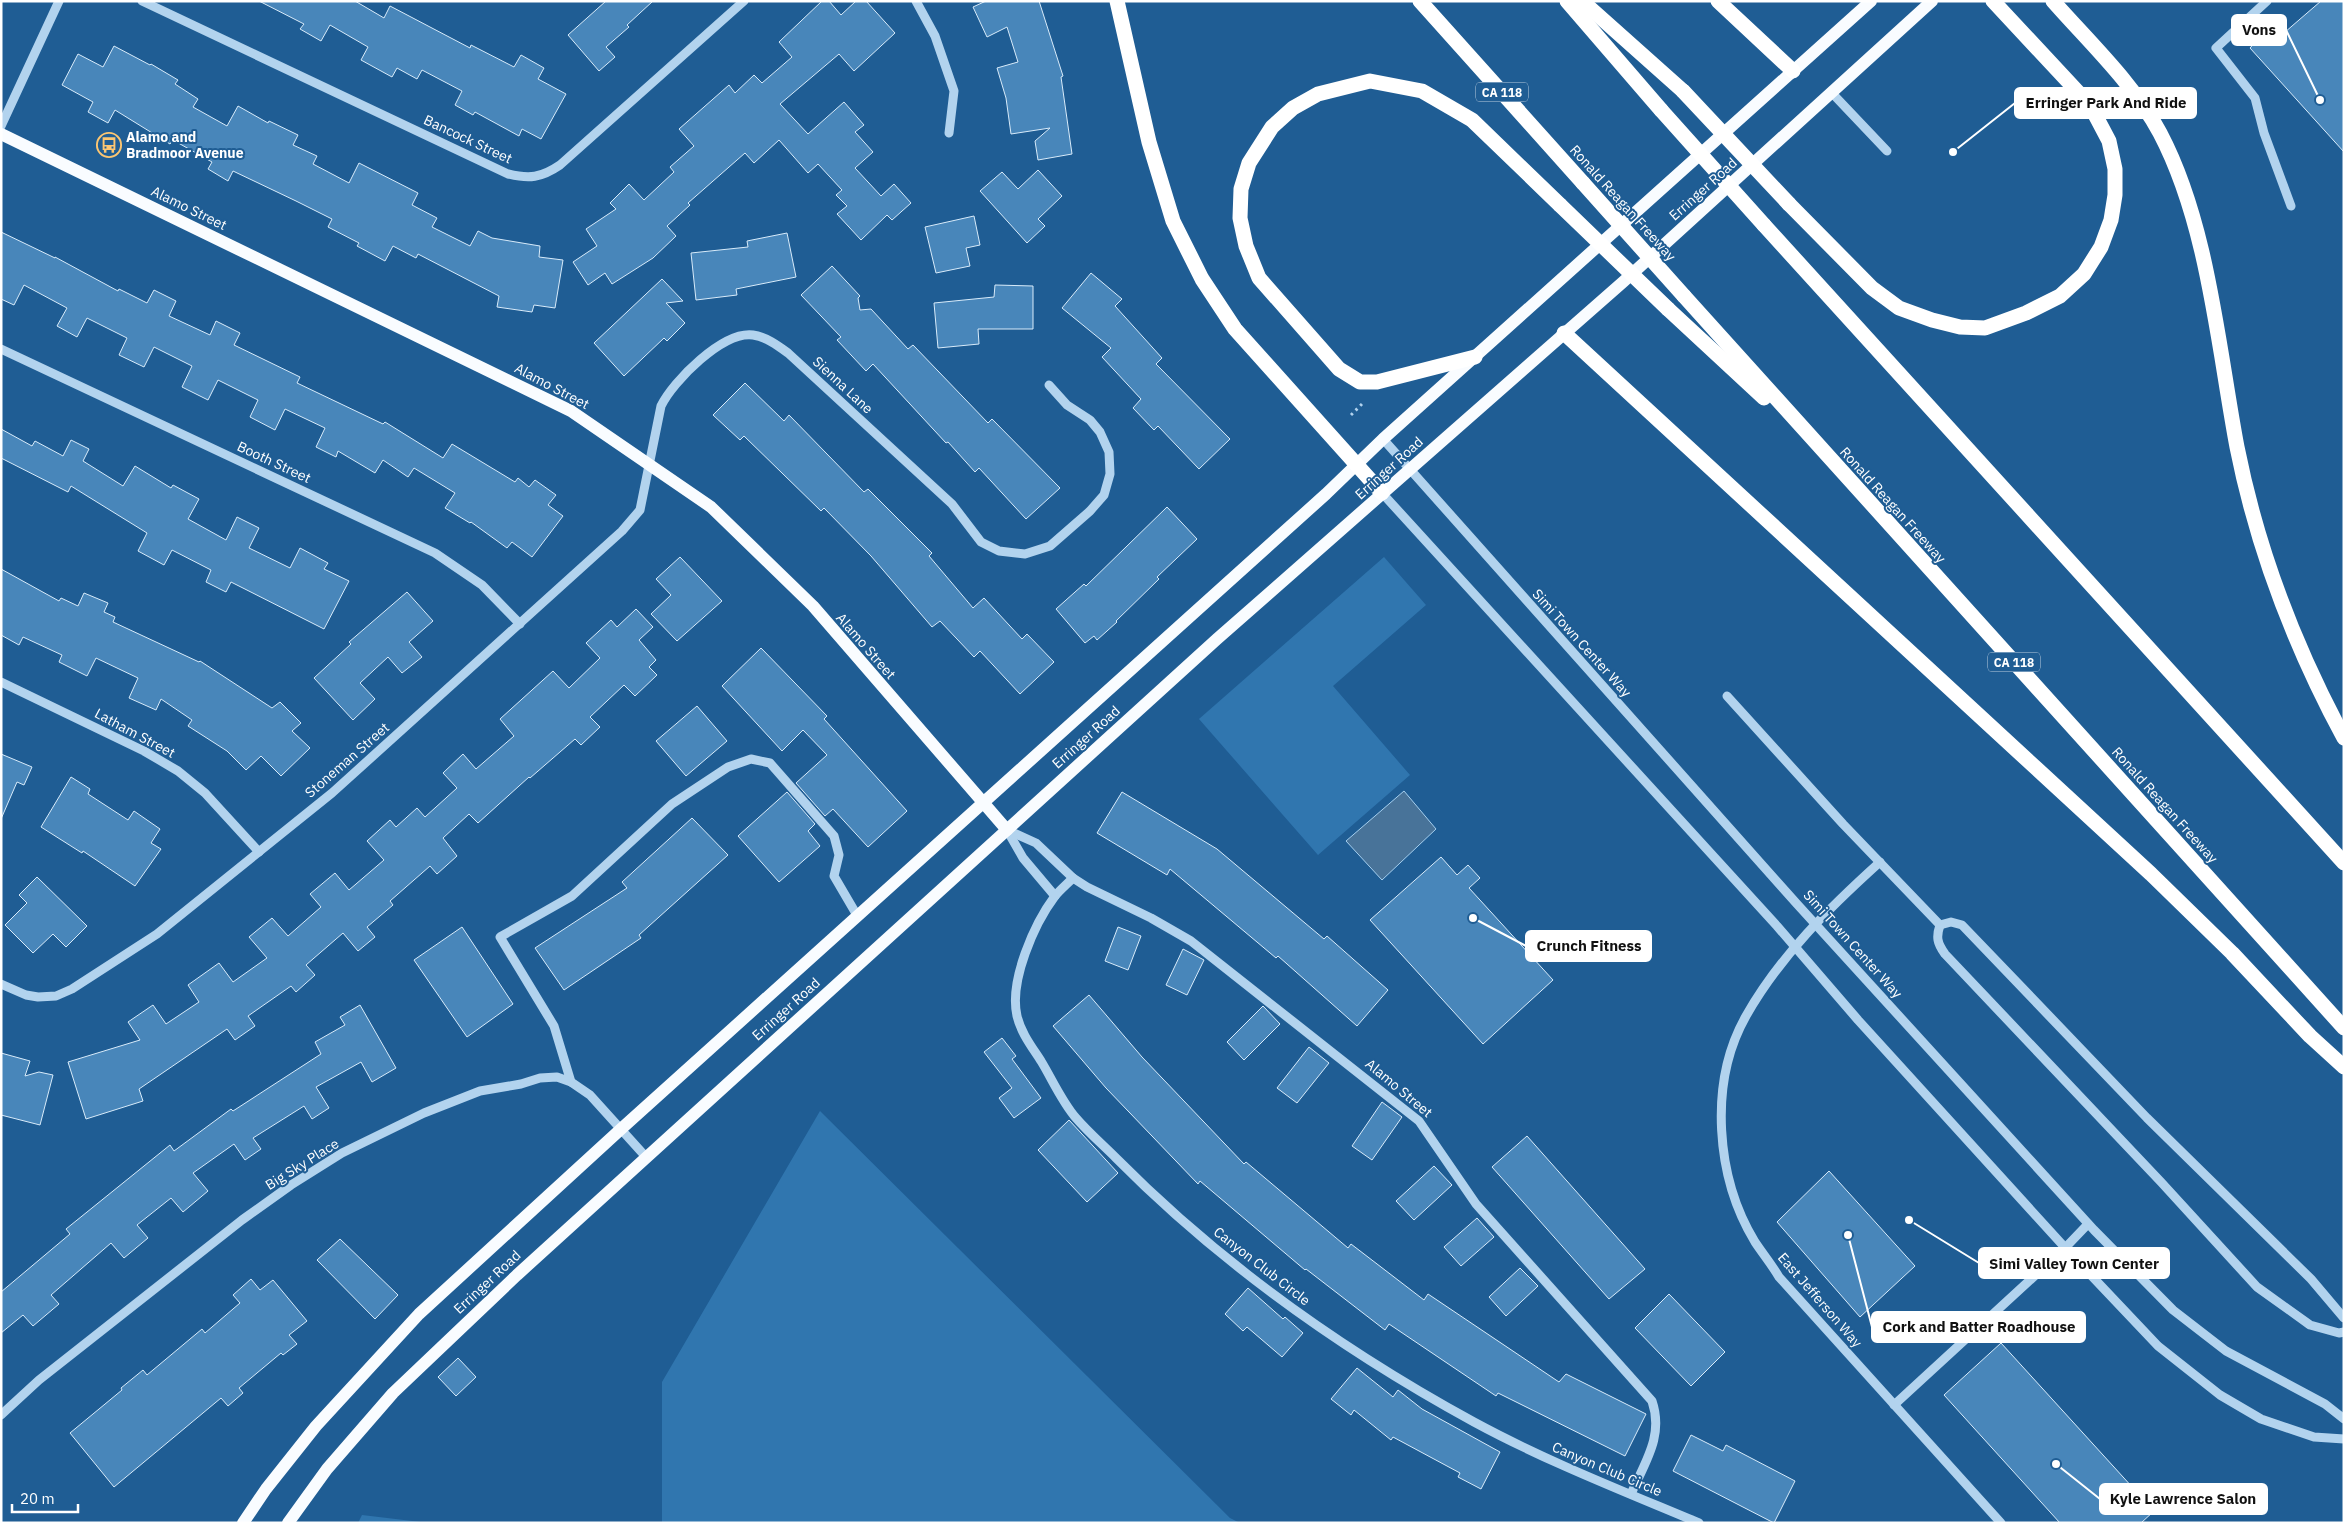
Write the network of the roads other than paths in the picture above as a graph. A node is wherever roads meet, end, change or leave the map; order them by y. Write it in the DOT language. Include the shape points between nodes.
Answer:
graph roads {
  1 [pos="59,1"];
  2 [pos="142,1"];
  3 [pos="744,1"];
  4 [pos="916,1"];
  5 [pos="1117,1"];
  6 [pos="1420,1"];
  7 [pos="1567,1"];
  8 [pos="1582,1"];
  9 [pos="1718,1"];
  10 [pos="1871,1"];
  11 [pos="1932,1"];
  12 [pos="1993,1"];
  13 [pos="2053,1"];
  14 [pos="2267,1"];
  15 [pos="1793,71"];
  16 [pos="1831,92"];
  17 [pos="1,126"];
  18 [pos="949,133"];
  19 [pos="1,134"];
  20 [pos="1886,151"];
  21 [pos="2291,206"];
  22 [pos="1564,334"];
  23 [pos="1,348"];
  24 [pos="1475,357"];
  25 [pos="1049,385"];
  26 [pos="1383,440"];
  27 [pos="1833,462"];
  28 [pos="650,463"];
  29 [pos="1356,465"];
  30 [pos="1409,469"];
  31 [pos="1382,493"];
  32 [pos="520,624"];
  33 [pos="1,682"];
  34 [pos="1727,696"];
  35 [pos="2344,738"];
  36 [pos="984,804"];
  37 [pos="1007,830"];
  38 [pos="259,852"];
  39 [pos="1880,862"];
  40 [pos="2344,863"];
  41 [pos="1073,878"];
  42 [pos="1055,896"];
  43 [pos="858,917"];
  44 [pos="1815,924"];
  45 [pos="1940,925"];
  46 [pos="1794,946"];
  47 [pos="1,984"];
  48 [pos="2344,1028"];
  49 [pos="2344,1067"];
  50 [pos="571,1082"];
  51 [pos="621,1129"];
  52 [pos="646,1157"];
  53 [pos="2088,1224"];
  54 [pos="2065,1248"];
  55 [pos="2344,1318"];
  56 [pos="2344,1332"];
  57 [pos="1894,1405"];
  58 [pos="1,1415"];
  59 [pos="2344,1419"];
  60 [pos="2344,1439"];
  61 [pos="1631,1494"];
  62 [pos="243,1523"];
  63 [pos="288,1523"];
  64 [pos="1698,1523"];
  65 [pos="2000,1523"];
  1 -- 17 [label="street"];
  2 -- 3 [label="street, Bancock Street" via="508,174 526,178 544,176 560,165"];
  4 -- 18 [label="street" via="935,36 954,91"];
  5 -- 29 [label="highway" via="1149,142 1173,221 1202,279 1235,329"];
  6 -- 27 [label="highway, Ronald Reagan Freeway / CA 118, bridge"];
  7 -- 40 [label="highway, bridge" via="1764,225"];
  8 -- 12 [label="highway, bridge" via="1683,91 1872,288 1899,308 1932,320 1960,327 1985,328 2060,296 2084,274 2101,246 2115,195 2115,169 2109,141 2090,106"];
  9 -- 15 [label="highway"];
  10 -- 15 [label="main road, Erringer Road"];
  11 -- 16 [label="main road, Erringer Road"];
  13 -- 35 [label="highway" via="2141,103 2160,133 2180,180 2201,249 2238,449 2262,544 2287,618"];
  14 -- 21 [label="street" via="2216,48 2256,98 2264,133"];
  15 -- 24 [label="main road, Erringer Road"];
  16 -- 20 [label="street"];
  16 -- 22 [label="main road, Erringer Road"];
  19 -- 28 [label="main road, Alamo Street" via="571,411"];
  22 -- 30 [label="main road, Erringer Road"];
  22 -- 49 [label="highway" via="2151,874"];
  23 -- 32 [label="street, Booth Street" via="435,553 482,585"];
  24 -- 26 [label="main road, Erringer Road"];
  24 -- 27 [label="highway, bridge" via="1377,382 1360,382 1339,369 1259,278 1246,246 1240,218 1241,189 1249,164 1272,127 1293,108 1318,94 1370,81 1422,91 1472,120"];
  25 -- 28 [label="street, Sienna Lane" via="1067,405 1090,420 1100,432 1109,452 1110,474 1104,494 1090,511 1050,546 1025,554 1000,552 981,542 952,504 788,353 766,338 752,334 719,344 667,394 661,406"];
  26 -- 29 [label="main road, Erringer Road"];
  26 -- 30 [label="street, Simi Town Center Way"];
  27 -- 48 [label="highway, Ronald Reagan Freeway / CA 118"];
  28 -- 32 [label="street, Stoneman Street" via="640,510 622,531"];
  28 -- 36 [label="main road, Alamo Street" via="711,507 813,606"];
  29 -- 31 [label="highway"];
  29 -- 36 [label="main road, Erringer Road"];
  30 -- 31 [label="main road, Erringer Road"];
  30 -- 44 [label="street, Simi Town Center Way"];
  31 -- 37 [label="main road, Erringer Road"];
  31 -- 46 [label="street"];
  32 -- 38 [label="street, Stoneman Street" via="332,793"];
  33 -- 38 [label="street, Latham Street" via="144,751 178,772 205,793"];
  34 -- 39 [label="street"];
  36 -- 37 [label="main road, Alamo Street"];
  36 -- 43 [label="main road, Erringer Road"];
  37 -- 41 [label="street, Alamo Street" via="1036,843"];
  37 -- 42 [label="street, Alamo Street" via="1023,858"];
  37 -- 52 [label="main road, Erringer Road"];
  38 -- 47 [label="street, Stoneman Street" via="157,934 72,989 56,996 38,997"];
  39 -- 44 [label="street, East Jefferson Way"];
  39 -- 45 [label="street"];
  41 -- 42 [label="street, Canyon Club Circle"];
  41 -- 61 [label="street, Alamo Street" via="1191,941 1419,1120 1476,1204 1652,1401 1658,1417 1656,1435"];
  42 -- 61 [label="street, Canyon Club Circle" via="1034,935 1016,983 1017,1015 1024,1034 1074,1116 1134,1177 1198,1234 1334,1338 1475,1422"];
  43 -- 50 [label="street" via="834,876 839,855 834,836 770,763 751,759 728,767 672,804 572,896 500,937 554,1026"];
  43 -- 51 [label="main road, Erringer Road"];
  44 -- 46 [label="street, East Jefferson Way"];
  44 -- 53 [label="street, Simi Town Center Way"];
  45 -- 55 [label="street" via="1951,922 1962,925 2147,1118 2311,1279"];
  45 -- 56 [label="street" via="1936,936 1945,954 2257,1287 2310,1325"];
  46 -- 54 [label="street"];
  46 -- 57 [label="street, East Jefferson Way" via="1746,1017 1732,1047 1721,1120 1730,1180 1755,1242 1780,1277"];
  50 -- 51 [label="street, Big Sky Place" via="590,1095"];
  50 -- 58 [label="street, Big Sky Place" via="557,1077 540,1078 480,1091 424,1113 342,1153 242,1220 39,1380"];
  51 -- 52 [label="street, Big Sky Place"];
  51 -- 62 [label="main road, Erringer Road" via="419,1314 316,1426"];
  52 -- 63 [label="main road, Erringer Road" via="516,1274 393,1393 327,1469"];
  53 -- 54 [label="street"];
  53 -- 59 [label="street, Simi Town Center Way" via="2180,1316 2226,1350 2325,1404"];
  54 -- 57 [label="street"];
  54 -- 60 [label="street" via="2158,1346 2195,1378 2262,1419 2314,1437"];
  57 -- 65 [label="street, East Jefferson Way"];
  61 -- 64 [label="street, Canyon Club Circle"];
}
